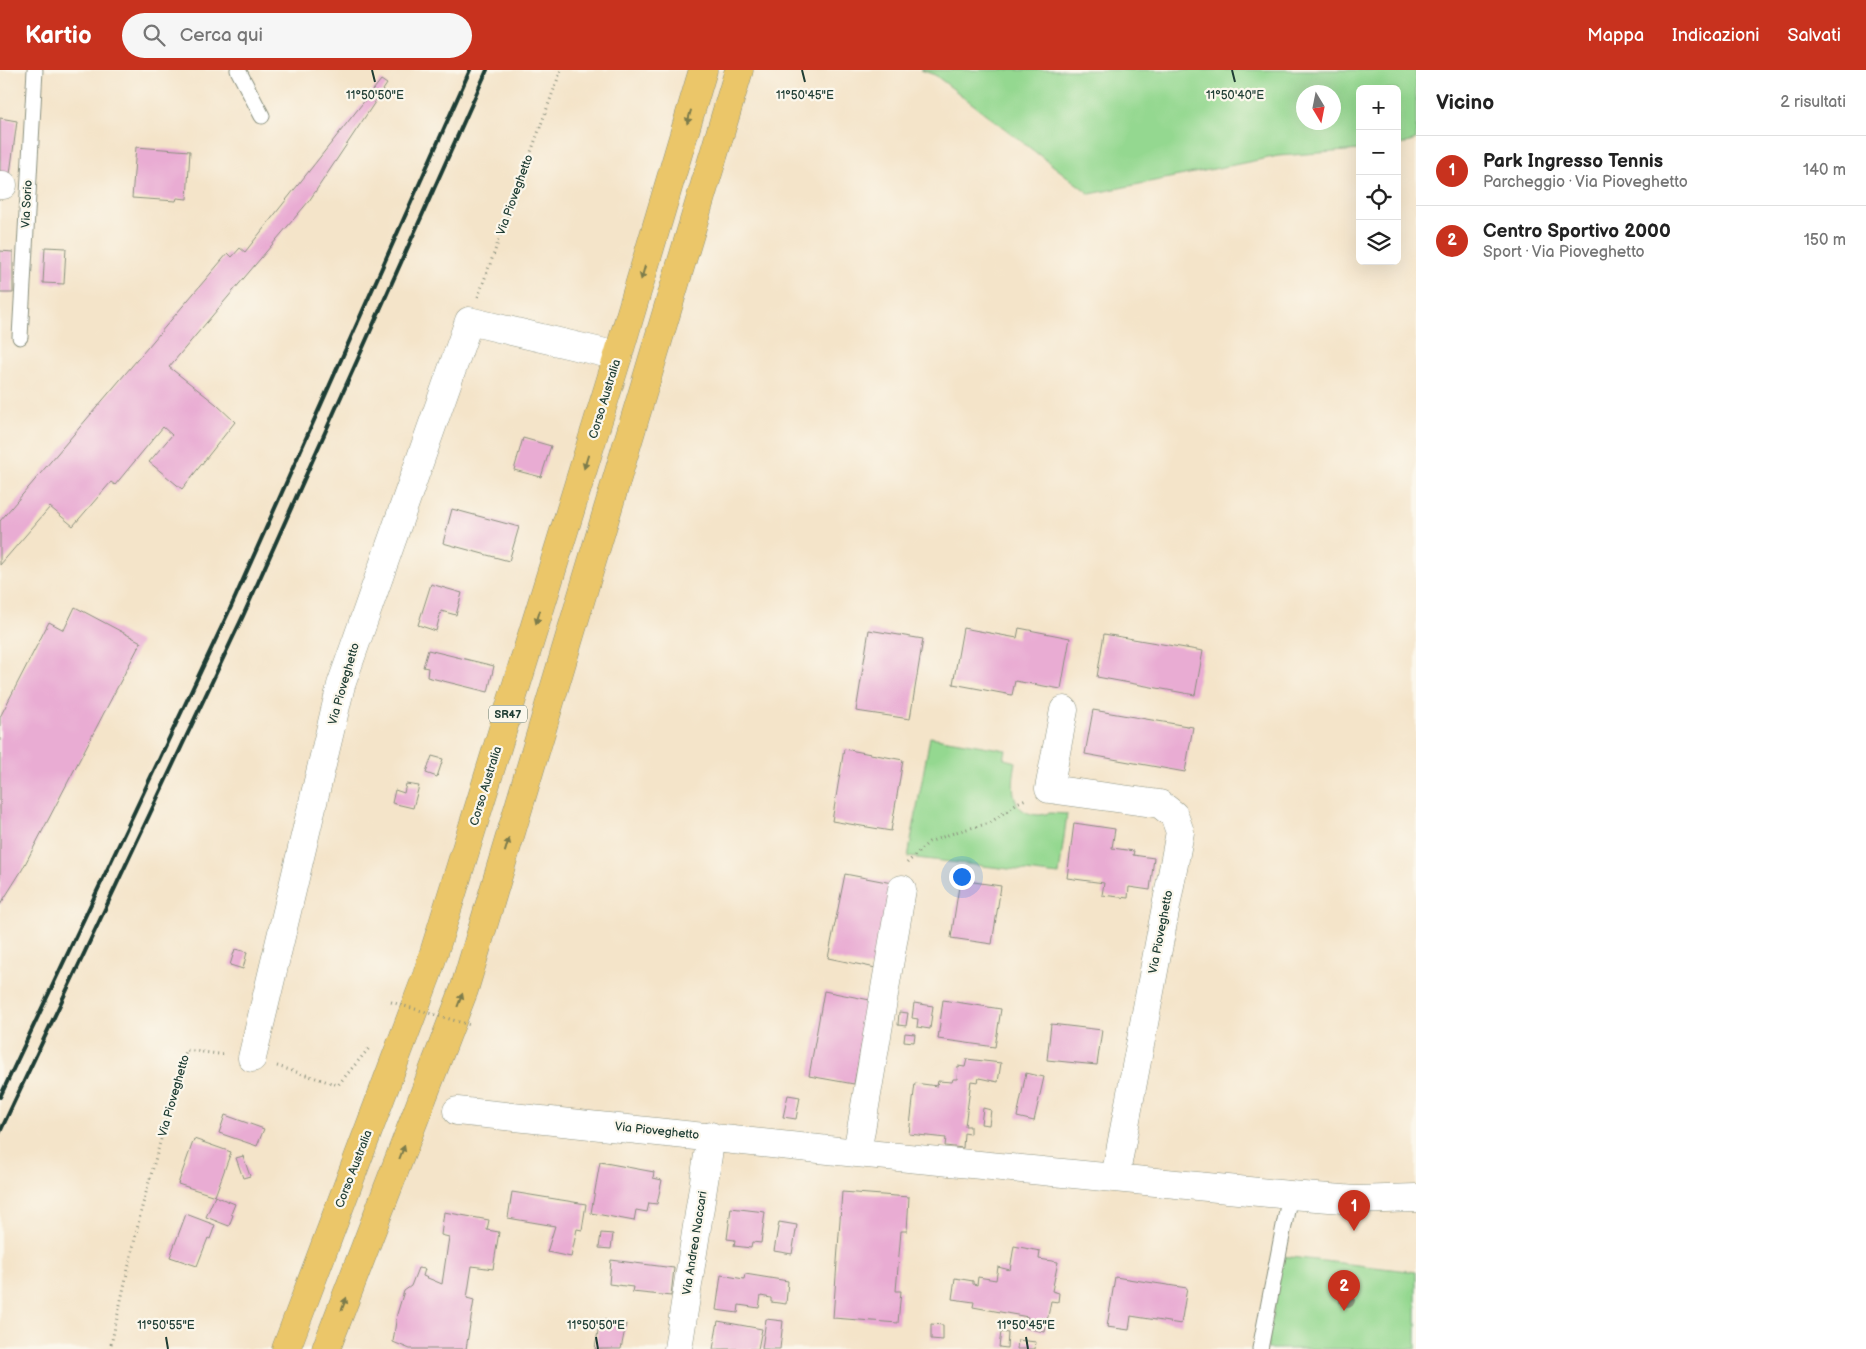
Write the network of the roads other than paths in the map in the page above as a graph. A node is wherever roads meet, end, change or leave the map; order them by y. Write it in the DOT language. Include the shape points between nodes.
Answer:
graph roads {
  1 [pos="35,70"];
  2 [pos="238,70"];
  3 [pos="703,70"];
  4 [pos="739,70"];
  5 [pos="262,116"];
  6 [pos="20,337"];
  7 [pos="618,356"];
  8 [pos="1064,710"];
  9 [pos="902,889"];
  10 [pos="252,1058"];
  11 [pos="457,1111"];
  12 [pos="711,1136"];
  13 [pos="857,1153"];
  14 [pos="1115,1178"];
  15 [pos="1290,1195"];
  16 [pos="1416,1198"];
  17 [pos="330,1343"];
  18 [pos="286,1349"];
  19 [pos="678,1349"];
  20 [pos="1260,1349"];
  1 -- 6 [label="lane, Via Sorio"];
  2 -- 5 [label="lane"];
  3 -- 7 [label="highway, Corso Australia / SR47, one-way"];
  17 -- 4 [label="highway, SR47, one-way" via="464,990"];
  7 -- 10 [label="street, Via Pioveghetto" via="469,321 341,685"];
  7 -- 18 [label="highway, Corso Australia / SR47, one-way" via="428,975"];
  8 -- 14 [label="street, Via Pioveghetto" via="1048,789 1160,804 1174,815 1180,832"];
  9 -- 13 [label="street"];
  11 -- 12 [label="street, Via Pioveghetto"];
  12 -- 13 [label="street, Via Pioveghetto"];
  12 -- 19 [label="street, Via Andrea Naccari"];
  13 -- 14 [label="street, Via Pioveghetto"];
  14 -- 15 [label="street, Via Pioveghetto"];
  15 -- 16 [label="street, Via Pioveghetto" via="1356,1200"];
  15 -- 20 [label="lane"];
}
